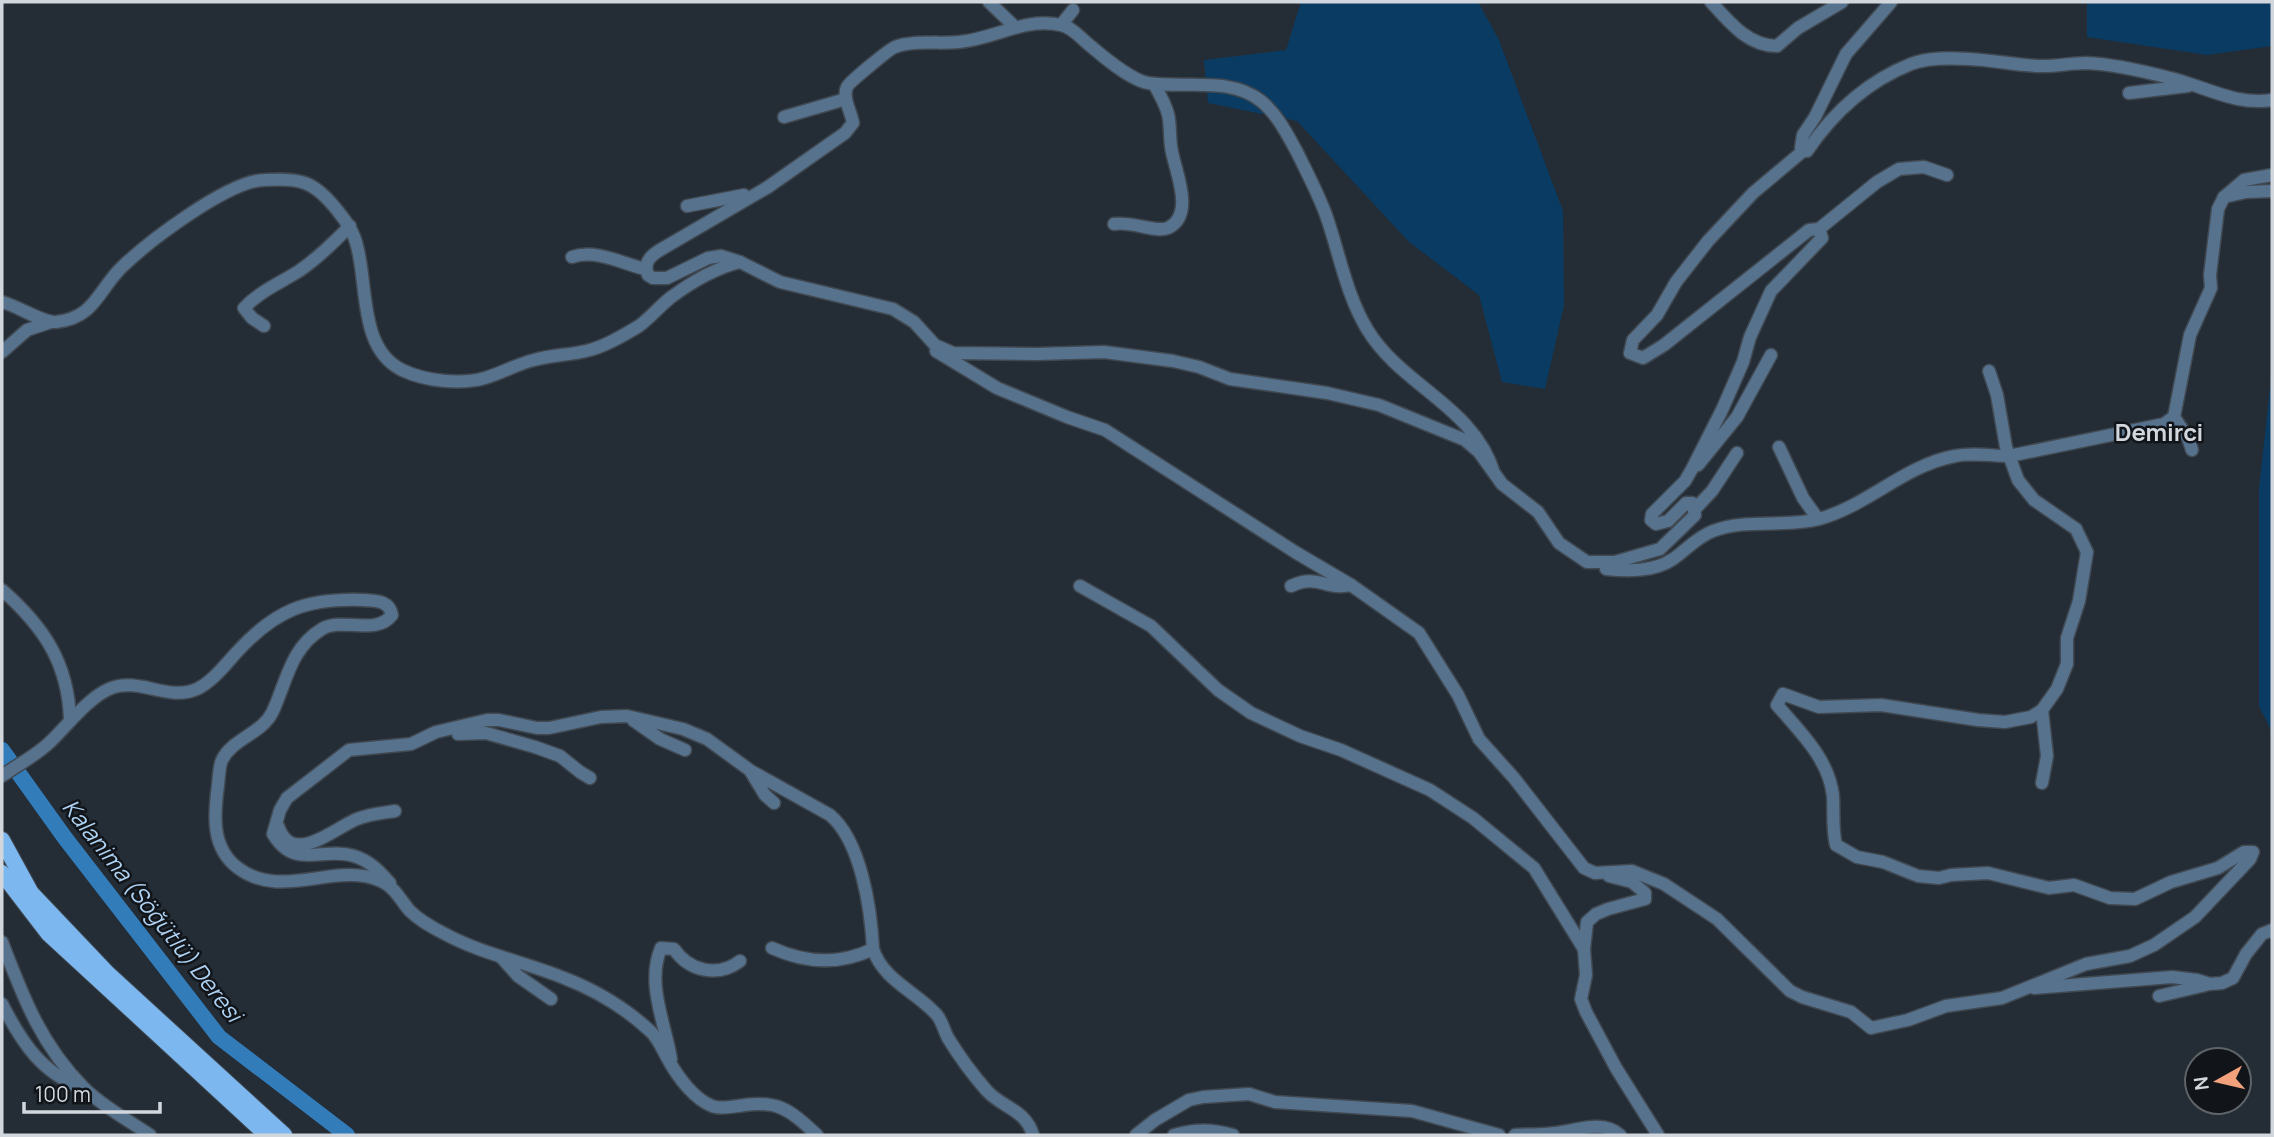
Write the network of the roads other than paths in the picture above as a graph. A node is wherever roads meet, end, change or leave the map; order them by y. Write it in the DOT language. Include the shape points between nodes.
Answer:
graph roads {
  1 [pos="989,2"];
  2 [pos="1711,2"];
  3 [pos="1842,2"];
  4 [pos="1891,2"];
  5 [pos="1073,10"];
  6 [pos="1061,25"];
  7 [pos="1014,26"];
  8 [pos="1154,84"];
  9 [pos="2192,86"];
  10 [pos="2129,93"];
  11 [pos="846,99"];
  12 [pos="2272,100"];
  13 [pos="784,117"];
  14 [pos="1803,151"];
  15 [pos="2272,174"];
  16 [pos="1947,175"];
  17 [pos="762,191"];
  18 [pos="2272,191"];
  19 [pos="2224,197"];
  20 [pos="687,206"];
  21 [pos="1114,225"];
  22 [pos="350,226"];
  23 [pos="1819,229"];
  24 [pos="572,257"];
  25 [pos="740,262"];
  26 [pos="645,269"];
  27 [pos="2,302"];
  28 [pos="51,322"];
  29 [pos="264,326"];
  30 [pos="930,341"];
  31 [pos="2,352"];
  32 [pos="1771,355"];
  33 [pos="1989,371"];
  34 [pos="2174,417"];
  35 [pos="1779,447"];
  36 [pos="2192,450"];
  37 [pos="1737,453"];
  38 [pos="2009,456"];
  39 [pos="1692,469"];
  40 [pos="1494,474"];
  41 [pos="1695,509"];
  42 [pos="1818,519"];
  43 [pos="1587,562"];
  44 [pos="1351,585"];
  45 [pos="1080,586"];
  46 [pos="1291,586"];
  47 [pos="2,590"];
  48 [pos="2042,710"];
  49 [pos="627,716"];
  50 [pos="70,719"];
  51 [pos="423,739"];
  52 [pos="685,750"];
  53 [pos="751,771"];
  54 [pos="2,776"];
  55 [pos="590,778"];
  56 [pos="2042,783"];
  57 [pos="774,803"];
  58 [pos="395,811"];
  59 [pos="276,822"];
  60 [pos="2,840"];
  61 [pos="1595,873"];
  62 [pos="2,877"];
  63 [pos="397,891"];
  64 [pos="2272,930"];
  65 [pos="2,942"];
  66 [pos="772,948"];
  67 [pos="873,949"];
  68 [pos="1584,950"];
  69 [pos="501,957"];
  70 [pos="740,961"];
  71 [pos="2210,984"];
  72 [pos="2026,989"];
  73 [pos="2159,996"];
  74 [pos="551,999"];
  75 [pos="2,1004"];
  76 [pos="673,1067"];
  77 [pos="85,1089"];
  78 [pos="150,1135"];
  79 [pos="267,1135"];
  80 [pos="284,1135"];
  81 [pos="817,1135"];
  82 [pos="1033,1135"];
  83 [pos="1136,1135"];
  84 [pos="1174,1135"];
  85 [pos="1233,1135"];
  86 [pos="1499,1135"];
  87 [pos="1515,1135"];
  88 [pos="1620,1135"];
  89 [pos="1658,1135"];
  1 -- 7 [label="street"];
  2 -- 3 [label="street" via="1732,25 1763,46 1777,46"];
  4 -- 14 [label="street" via="1846,54 1803,135"];
  5 -- 6 [label="street"];
  6 -- 7 [label="street"];
  6 -- 8 [label="street" via="1136,79"];
  7 -- 11 [label="street" via="1007,32 967,41 894,47 850,82"];
  8 -- 21 [label="street" via="1168,118 1182,195 1179,215 1172,225 1160,230 1128,223"];
  8 -- 40 [label="street" via="1237,88 1260,100 1278,118 1321,200 1366,328 1392,359 1470,428"];
  9 -- 10 [label="street"];
  9 -- 12 [label="street" via="2229,97"];
  9 -- 14 [label="street" via="2141,71 2086,64 2039,66 1968,59 1913,63 1860,92"];
  11 -- 13 [label="street"];
  11 -- 17 [label="street" via="853,123 850,129"];
  14 -- 23 [label="street" via="1708,241 1683,271 1657,315 1633,340 1630,353 1643,358 1664,345 1809,230"];
  15 -- 19 [label="street" via="2244,180"];
  16 -- 23 [label="street" via="1924,167 1899,169"];
  17 -- 20 [label="street"];
  17 -- 26 [label="street" via="655,253"];
  18 -- 19 [label="street"];
  19 -- 34 [label="street" via="2215,221 2211,288 2190,335"];
  22 -- 25 [label="street" via="358,246 372,332 383,355 404,371 437,380 484,378 532,360 596,348 639,326 686,287"];
  22 -- 28 [label="street" via="324,194 308,183 288,179 243,184 153,239 117,272 84,313"];
  22 -- 29 [label="street" via="322,254 244,308"];
  23 -- 39 [label="street" via="1822,238 1766,302 1722,410"];
  24 -- 26 [label="street" via="596,255"];
  25 -- 26 [label="street" via="715,256 660,278 648,275"];
  25 -- 30 [label="street" via="780,282 893,309 914,322"];
  27 -- 28 [label="street"];
  28 -- 31 [label="street" via="27,330"];
  30 -- 40 [label="street" via="953,353 1104,352 1150,358 1199,367 1230,379 1334,394 1392,410 1465,440"];
  30 -- 44 [label="street" via="949,361 998,388 1105,430"];
  32 -- 39 [label="street" via="1730,428"];
  33 -- 38 [label="street"];
  34 -- 36 [label="street"];
  34 -- 38 [label="street" via="2164,424"];
  35 -- 42 [label="street"];
  37 -- 41 [label="street" via="1713,491"];
  38 -- 42 [label="street" via="1984,453 1943,459"];
  38 -- 48 [label="street" via="2018,480 2034,500 2076,529 2087,552 2080,601 2067,638 2067,664"];
  39 -- 41 [label="street" via="1651,520 1662,524 1686,503"];
  40 -- 43 [label="street" via="1538,512 1559,543"];
  41 -- 43 [label="street" via="1691,521 1660,549 1615,562"];
  42 -- 43 [label="street" via="1716,530 1661,565 1627,571"];
  44 -- 46 [label="street" via="1338,588 1303,580"];
  44 -- 61 [label="street" via="1419,633 1479,739 1584,868"];
  45 -- 68 [label="street" via="1152,626 1218,690 1251,713 1430,790 1473,818 1534,868"];
  47 -- 50 [label="street" via="53,649 69,695"];
  48 -- 56 [label="street" via="2047,756"];
  48 -- 72 [label="street" via="2005,722 1881,705 1819,707 1783,694 1777,705 1813,747 1826,771 1836,845 1857,857 1918,876 1988,873 2049,888 2074,885 2110,898 2135,899 2253,852 2195,917 2154,945 2130,956 2085,964"];
  49 -- 51 [label="street" via="549,728 486,720"];
  49 -- 52 [label="street"];
  49 -- 53 [label="street" via="707,739"];
  50 -- 54 [label="street" via="49,744"];
  50 -- 63 [label="street" via="107,689 123,685 173,694 199,688 271,620 311,602 342,599 387,604 391,609 388,621 334,624 303,646 286,673 271,715 221,762 215,830 226,856 238,869 260,878 294,882 367,876"];
  51 -- 55 [label="street" via="486,733 560,756"];
  51 -- 59 [label="street" via="349,750 287,798"];
  53 -- 57 [label="street"];
  53 -- 67 [label="street" via="840,823 858,858"];
  58 -- 59 [label="street" via="359,818 302,846 281,834"];
  59 -- 63 [label="street" via="273,834 291,853 353,855 376,867"];
  60 -- 80 [label="main road" via="32,893 100,965"];
  61 -- 68 [label="street" via="1632,882 1645,893 1645,899 1597,914 1587,922"];
  61 -- 72 [label="street" via="1632,871 1664,884 1717,919 1790,990 1851,1012 1871,1028"];
  62 -- 79 [label="main road" via="48,933"];
  63 -- 69 [label="street" via="426,924"];
  64 -- 71 [label="street" via="2262,934 2233,978"];
  65 -- 77 [label="street" via="28,1009 58,1058"];
  66 -- 67 [label="street" via="809,960 835,960"];
  67 -- 82 [label="street" via="884,972 938,1016 986,1090 1026,1120"];
  68 -- 89 [label="street" via="1586,975 1581,999 1586,1012"];
  69 -- 74 [label="street" via="518,976"];
  69 -- 76 [label="street" via="564,978 616,1005 652,1031"];
  70 -- 76 [label="street" via="728,970 703,969 681,959 674,949 661,948 655,986"];
  71 -- 72 [label="street" via="2172,977"];
  71 -- 73 [label="street"];
  75 -- 77 [label="street" via="19,1037 54,1075"];
  76 -- 81 [label="street" via="696,1096 713,1107 756,1103 784,1107"];
  77 -- 78 [label="street"];
  83 -- 86 [label="street" via="1189,1100 1249,1094 1288,1103 1404,1110"];
  84 -- 85 [label="street" via="1194,1130"];
  87 -- 88 [label="street" via="1604,1127"];
}
